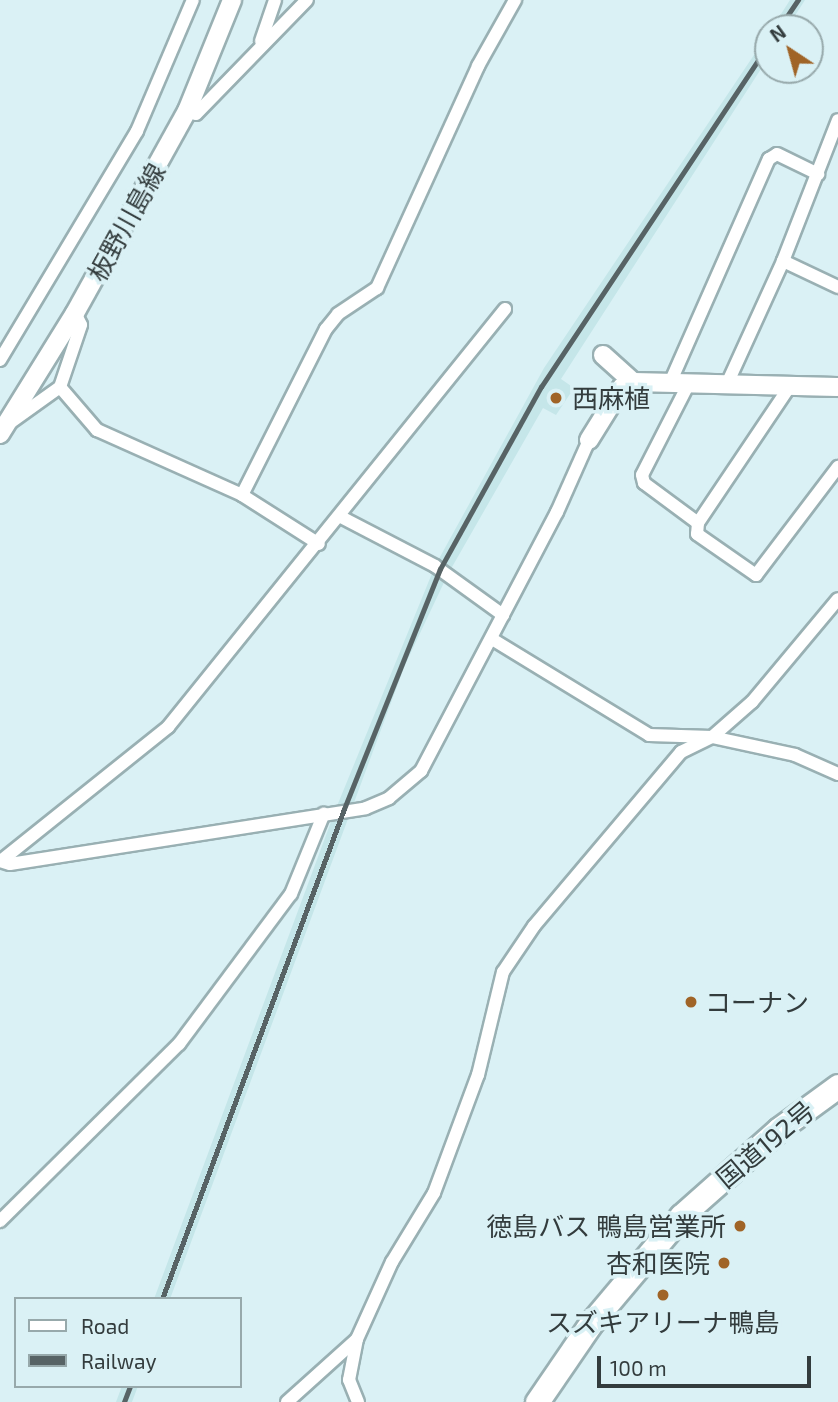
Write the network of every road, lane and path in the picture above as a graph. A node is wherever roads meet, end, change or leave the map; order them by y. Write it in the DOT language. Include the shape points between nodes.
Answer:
graph roads {
  1 [pos="193,0"];
  2 [pos="232,0"];
  3 [pos="275,0"];
  4 [pos="307,0"];
  5 [pos="515,0"];
  6 [pos="260,45"];
  7 [pos="187,111"];
  8 [pos="838,120"];
  9 [pos="818,174"];
  10 [pos="783,261"];
  11 [pos="838,287"];
  12 [pos="505,309"];
  13 [pos="75,313"];
  14 [pos="603,355"];
  15 [pos="0,359"];
  16 [pos="634,382"];
  17 [pos="670,383"];
  18 [pos="689,383"];
  19 [pos="727,384"];
  20 [pos="790,386"];
  21 [pos="60,387"];
  22 [pos="838,387"];
  23 [pos="2,430"];
  24 [pos="589,440"];
  25 [pos="838,467"];
  26 [pos="242,495"];
  27 [pos="341,517"];
  28 [pos="698,523"];
  29 [pos="319,544"];
  30 [pos="838,598"];
  31 [pos="503,615"];
  32 [pos="492,639"];
  33 [pos="712,737"];
  34 [pos="838,774"];
  35 [pos="324,813"];
  36 [pos="1,861"];
  37 [pos="838,1086"];
  38 [pos="0,1221"];
  39 [pos="357,1339"];
  40 [pos="287,1402"];
  41 [pos="358,1402"];
  42 [pos="537,1402"];
  1 -- 15 [label="street" via="137,131"];
  2 -- 7 [label="main road, 板野川島線"];
  3 -- 6 [label="street"];
  4 -- 6 [label="street"];
  5 -- 26 [label="street" via="478,66 377,288 338,314 326,329"];
  6 -- 7 [label="street" via="197,114"];
  7 -- 13 [label="main road, 板野川島線"];
  8 -- 9 [label="street"];
  9 -- 10 [label="street"];
  9 -- 17 [label="street" via="777,154 769,159"];
  10 -- 11 [label="street"];
  10 -- 19 [label="street"];
  12 -- 27 [label="street"];
  13 -- 21 [label="street" via="81,325"];
  13 -- 23 [label="main road, 板野川島線"];
  14 -- 16 [label="main road"];
  16 -- 17 [label="main road"];
  16 -- 24 [label="main road" via="615,395"];
  17 -- 18 [label="main road"];
  18 -- 19 [label="main road"];
  18 -- 28 [label="street" via="642,475 644,483"];
  19 -- 20 [label="main road"];
  20 -- 22 [label="main road"];
  20 -- 28 [label="street"];
  21 -- 23 [label="street"];
  21 -- 26 [label="street" via="105,437 183,465"];
  24 -- 31 [label="street"];
  25 -- 28 [label="street" via="756,575 697,534"];
  26 -- 29 [label="street"];
  27 -- 29 [label="street"];
  27 -- 31 [label="street" via="435,566"];
  29 -- 36 [label="street" via="168,727"];
  30 -- 33 [label="street" via="752,702"];
  31 -- 32 [label="street"];
  32 -- 33 [label="street" via="649,735"];
  32 -- 35 [label="street" via="421,771 376,804"];
  33 -- 34 [label="street" via="795,755"];
  33 -- 39 [label="street" via="681,752 534,926 503,972 478,1075 434,1193 392,1262"];
  35 -- 36 [label="street" via="10,864"];
  35 -- 38 [label="street" via="291,894 179,1044"];
  37 -- 42 [label="highway, 国道192号" via="779,1129 681,1216 591,1323"];
  39 -- 40 [label="street"];
  39 -- 41 [label="street" via="349,1380"];
}
